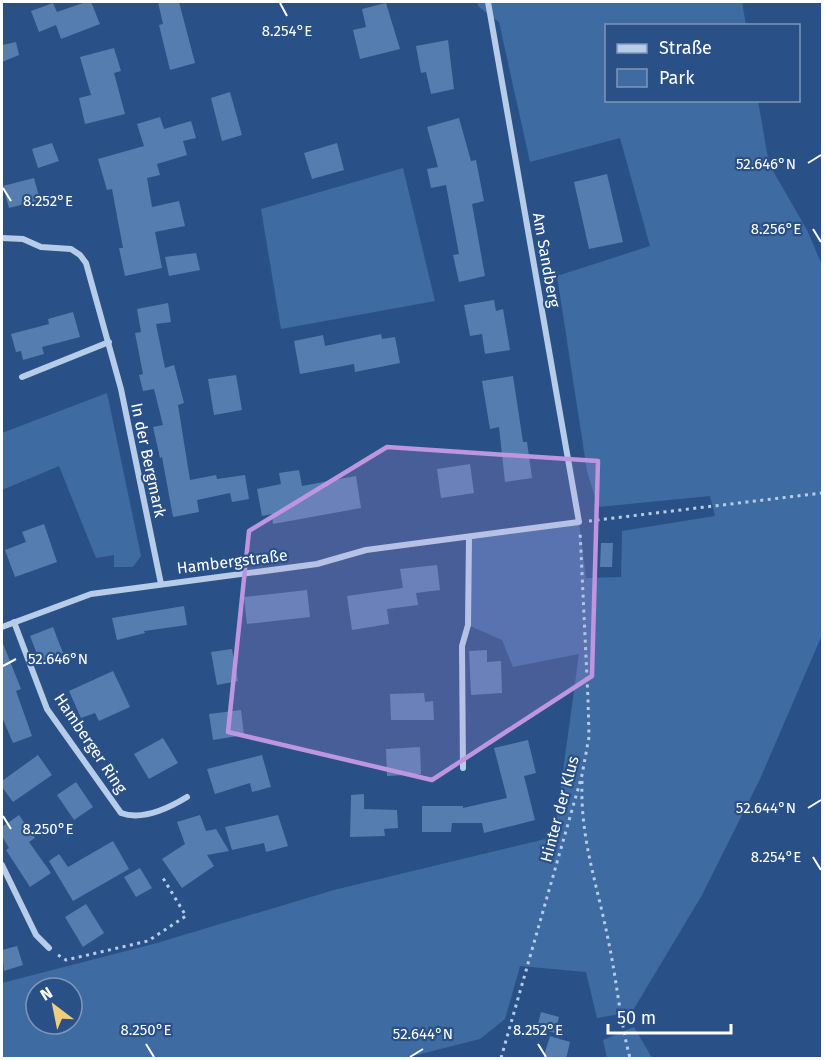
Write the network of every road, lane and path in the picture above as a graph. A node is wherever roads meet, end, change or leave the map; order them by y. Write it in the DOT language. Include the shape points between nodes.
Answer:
graph roads {
  1 [pos="488,2"];
  2 [pos="2,238"];
  3 [pos="109,342"];
  4 [pos="21,377"];
  5 [pos="822,494"];
  6 [pos="579,522"];
  7 [pos="469,537"];
  8 [pos="161,584"];
  9 [pos="14,622"];
  10 [pos="2,627"];
  11 [pos="462,768"];
  12 [pos="582,775"];
  13 [pos="187,797"];
  14 [pos="2,864"];
  15 [pos="163,878"];
  16 [pos="49,948"];
  17 [pos="501,1059"];
  18 [pos="630,1059"];
  1 -- 6 [label="street, Am Sandberg"];
  2 -- 3 [label="street, In der Bergmark" via="10,236 41,247 71,249 80,255 92,278"];
  3 -- 4 [label="street"];
  3 -- 8 [label="street, In der Bergmark"];
  5 -- 6 [label="path"];
  6 -- 7 [label="street, Hambergstraße"];
  6 -- 12 [label="path, Hinter der Klus" via="589,737"];
  7 -- 8 [label="street, Hambergstraße" via="366,550 310,565"];
  7 -- 11 [label="street" via="468,625 462,646"];
  8 -- 9 [label="street, Hambergstraße" via="91,594"];
  9 -- 10 [label="street, Hambergstraße"];
  9 -- 13 [label="street, Hamberger Ring" via="47,709 121,813 131,817 168,809"];
  12 -- 17 [label="path, Hinter der Klus"];
  12 -- 18 [label="path" via="581,816 586,851 609,943"];
  14 -- 16 [label="street" via="36,936"];
  15 -- 16 [label="path" via="186,916 148,941 66,960"];
}
